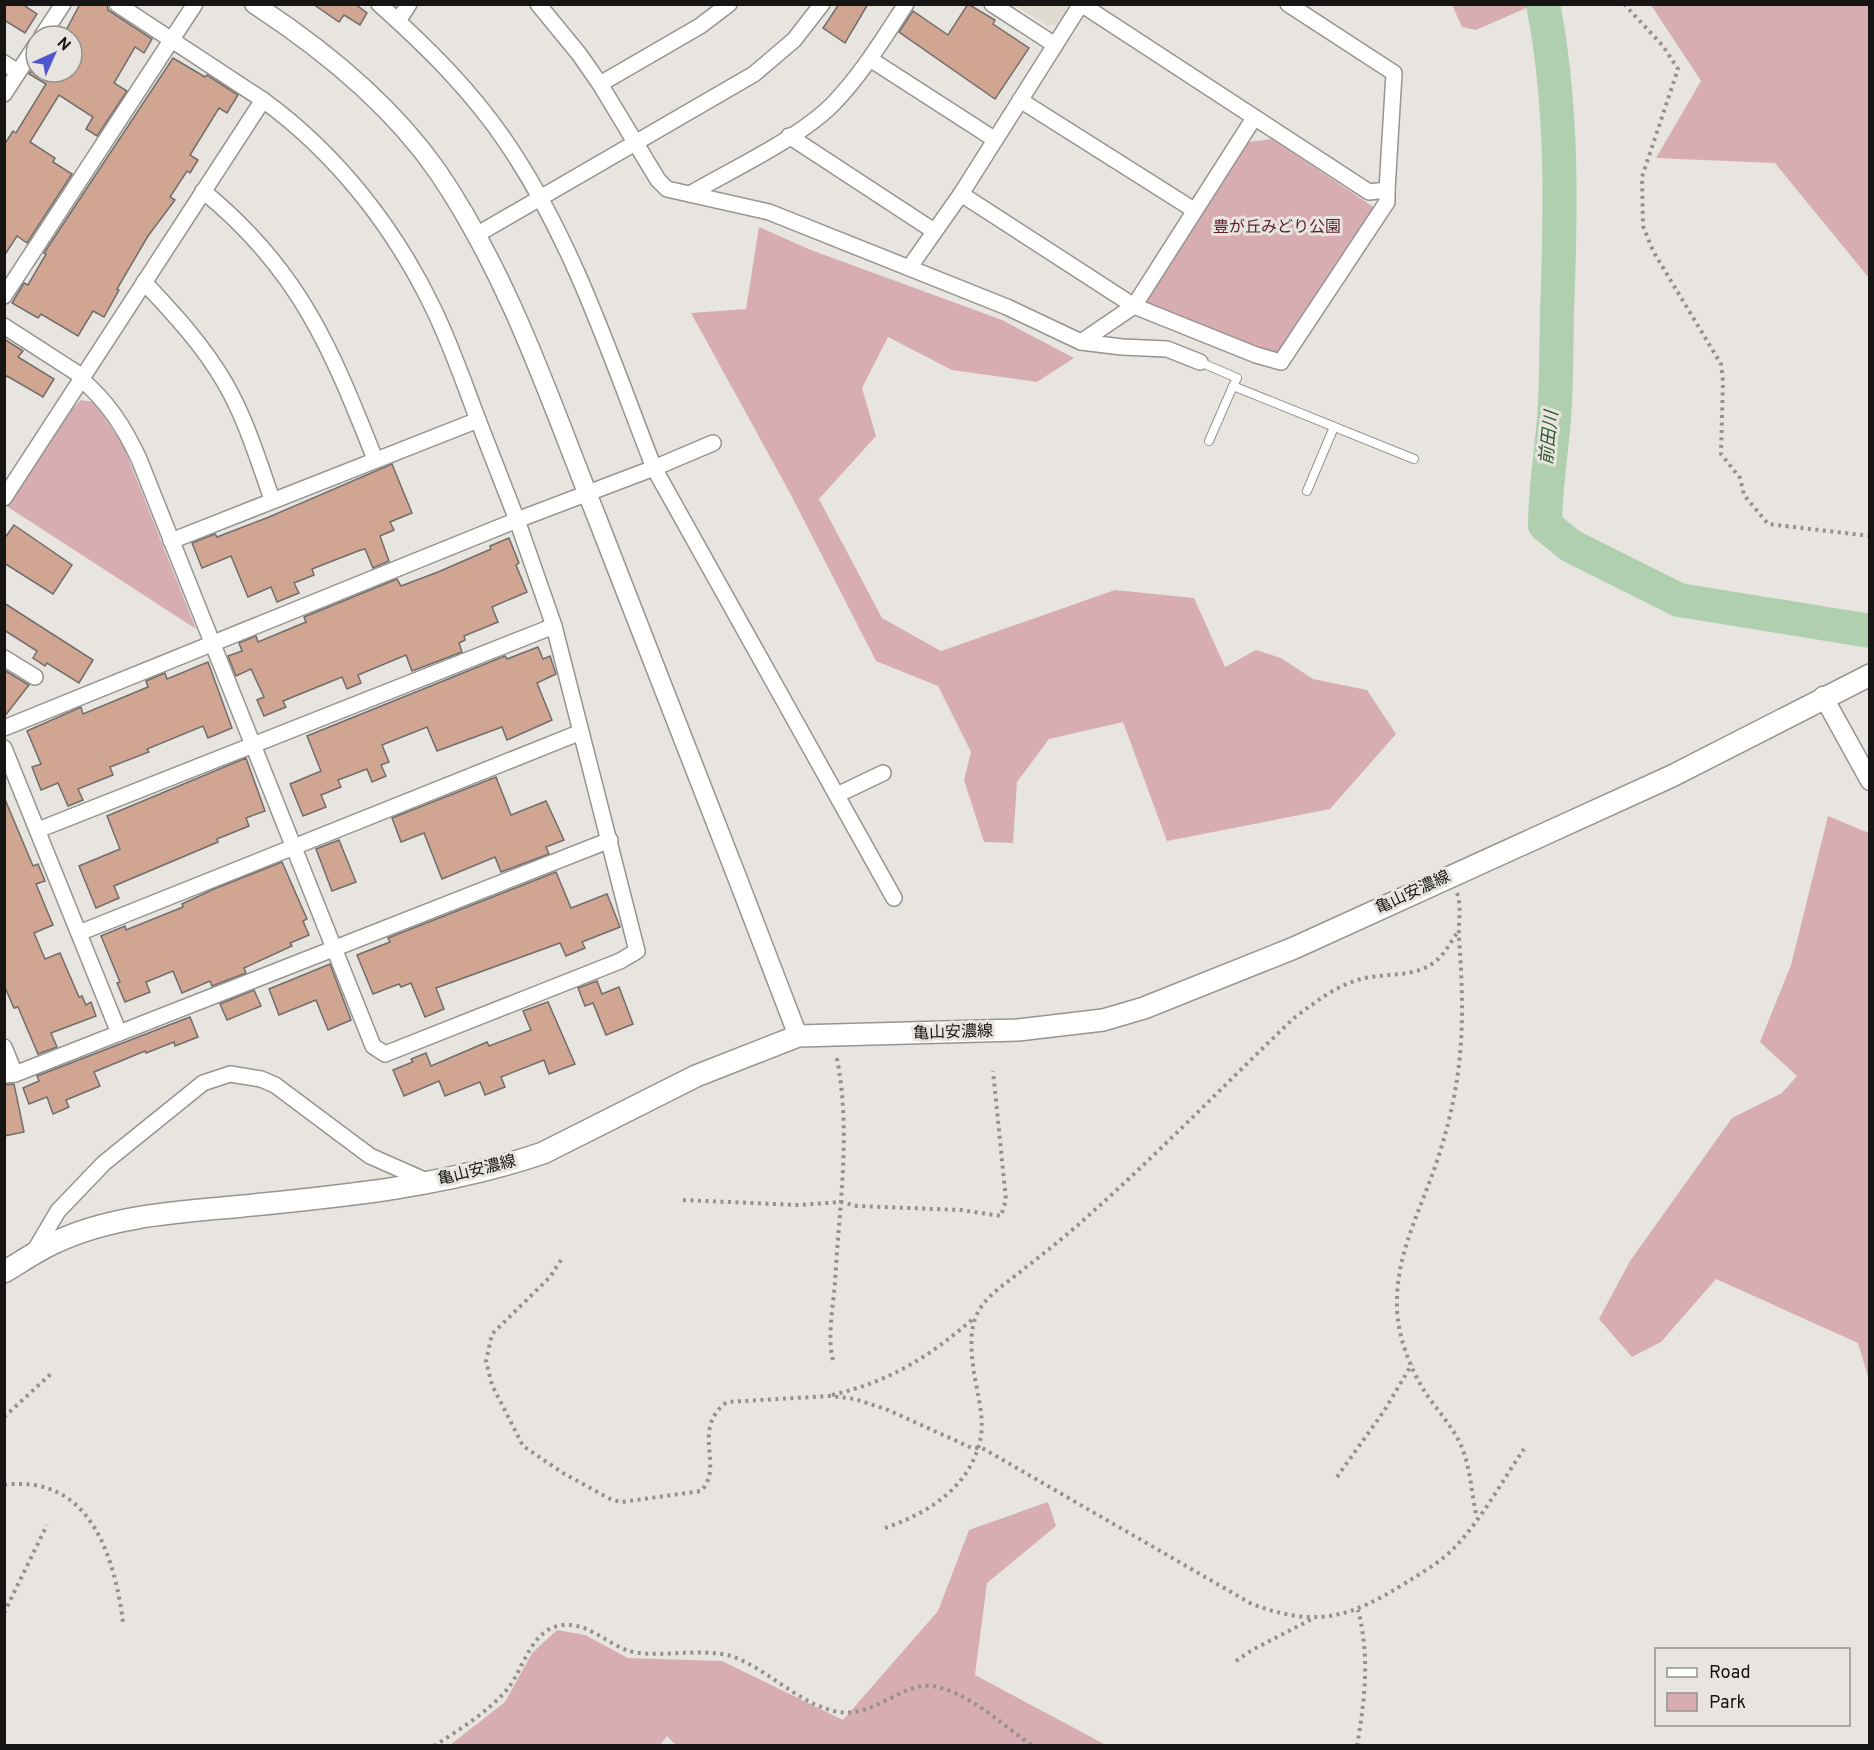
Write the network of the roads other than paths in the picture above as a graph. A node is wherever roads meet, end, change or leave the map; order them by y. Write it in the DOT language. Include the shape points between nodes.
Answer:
graph roads {
  1 [pos="63,4"];
  2 [pos="117,4"];
  3 [pos="195,4"];
  4 [pos="254,4"];
  5 [pos="379,4"];
  6 [pos="409,4"];
  7 [pos="538,4"];
  8 [pos="729,4"];
  9 [pos="822,4"];
  10 [pos="906,4"];
  11 [pos="992,4"];
  12 [pos="1081,4"];
  13 [pos="1288,4"];
  14 [pos="398,21"];
  15 [pos="50,24"];
  16 [pos="171,41"];
  17 [pos="1055,45"];
  18 [pos="870,59"];
  19 [pos="4,63"];
  20 [pos="24,63"];
  21 [pos="18,72"];
  22 [pos="600,84"];
  23 [pos="4,94"];
  24 [pos="263,100"];
  25 [pos="1020,100"];
  26 [pos="1254,118"];
  27 [pos="789,136"];
  28 [pos="994,139"];
  29 [pos="637,143"];
  30 [pos="1387,190"];
  31 [pos="203,191"];
  32 [pos="690,194"];
  33 [pos="961,194"];
  34 [pos="542,198"];
  35 [pos="1194,210"];
  36 [pos="934,231"];
  37 [pos="478,234"];
  38 [pos="909,268"];
  39 [pos="144,282"];
  40 [pos="4,296"];
  41 [pos="1134,306"];
  42 [pos="4,326"];
  43 [pos="1081,342"];
  44 [pos="1200,362"];
  45 [pos="82,378"];
  46 [pos="1233,386"];
  47 [pos="478,420"];
  48 [pos="1334,427"];
  49 [pos="1209,441"];
  50 [pos="713,443"];
  51 [pos="375,459"];
  52 [pos="1414,459"];
  53 [pos="654,468"];
  54 [pos="1307,491"];
  55 [pos="587,493"];
  56 [pos="4,498"];
  57 [pos="272,499"];
  58 [pos="517,520"];
  59 [pos="171,541"];
  60 [pos="554,626"];
  61 [pos="212,645"];
  62 [pos="4,657"];
  63 [pos="1869,675"];
  64 [pos="35,677"];
  65 [pos="1823,696"];
  66 [pos="4,728"];
  67 [pos="581,732"];
  68 [pos="252,744"];
  69 [pos="4,748"];
  70 [pos="883,773"];
  71 [pos="1869,781"];
  72 [pos="837,795"];
  73 [pos="38,830"];
  74 [pos="610,840"];
  75 [pos="294,847"];
  76 [pos="894,898"];
  77 [pos="79,933"];
  78 [pos="333,949"];
  79 [pos="119,1033"];
  80 [pos="798,1036"];
  81 [pos="4,1047"];
  82 [pos="10,1074"];
  83 [pos="430,1182"];
  84 [pos="32,1255"];
  85 [pos="4,1272"];
  1 -- 15 [label="street"];
  2 -- 16 [label="street"];
  3 -- 16 [label="street"];
  4 -- 37 [label="street" via="322,52 378,102 436,170"];
  5 -- 14 [label="street"];
  6 -- 14 [label="street"];
  7 -- 22 [label="street"];
  8 -- 22 [label="street" via="700,26"];
  9 -- 29 [label="street" via="794,40 754,74"];
  10 -- 18 [label="street"];
  11 -- 17 [label="street"];
  12 -- 17 [label="street"];
  12 -- 26 [label="street"];
  13 -- 30 [label="street" via="1394,73"];
  14 -- 34 [label="street" via="477,103"];
  16 -- 24 [label="street"];
  16 -- 40 [label="street"];
  17 -- 25 [label="street"];
  18 -- 27 [label="street" via="832,105"];
  18 -- 28 [label="street"];
  19 -- 21 [label="street"];
  20 -- 21 [label="street"];
  21 -- 23 [label="street"];
  22 -- 29 [label="street"];
  24 -- 31 [label="street"];
  24 -- 47 [label="street" via="346,175 386,228 434,310"];
  25 -- 28 [label="street"];
  25 -- 35 [label="street"];
  26 -- 30 [label="street" via="1369,192"];
  26 -- 35 [label="street"];
  27 -- 32 [label="street"];
  27 -- 36 [label="street"];
  28 -- 33 [label="street"];
  29 -- 32 [label="street" via="667,189"];
  29 -- 34 [label="street"];
  30 -- 41 [label="street" via="1387,202 1281,362"];
  31 -- 39 [label="street"];
  31 -- 51 [label="street" via="276,263 303,300 341,373"];
  32 -- 38 [label="street" via="769,212"];
  33 -- 36 [label="street"];
  33 -- 41 [label="street"];
  34 -- 37 [label="street"];
  34 -- 53 [label="street" via="579,278"];
  35 -- 41 [label="street"];
  36 -- 38 [label="street"];
  37 -- 55 [label="street" via="515,313"];
  38 -- 43 [label="street"];
  39 -- 45 [label="street"];
  39 -- 57 [label="street" via="180,320 226,385 243,418"];
  41 -- 43 [label="street"];
  42 -- 45 [label="street"];
  43 -- 44 [label="street" via="1167,349"];
  44 -- 46 [label="lane" via="1236,378"];
  45 -- 56 [label="street"];
  45 -- 59 [label="street" via="102,398 128,435"];
  46 -- 48 [label="lane"];
  46 -- 49 [label="lane"];
  47 -- 51 [label="street"];
  47 -- 58 [label="street"];
  48 -- 52 [label="lane"];
  48 -- 54 [label="lane"];
  50 -- 53 [label="street"];
  51 -- 57 [label="street"];
  53 -- 55 [label="street"];
  53 -- 72 [label="street"];
  55 -- 58 [label="street"];
  55 -- 80 [label="street"];
  57 -- 59 [label="street"];
  58 -- 60 [label="street"];
  58 -- 61 [label="street"];
  59 -- 61 [label="street"];
  60 -- 67 [label="street"];
  60 -- 68 [label="street"];
  61 -- 66 [label="street"];
  61 -- 68 [label="street"];
  62 -- 64 [label="street"];
  63 -- 65 [label="main road, 亀山安濃線"];
  65 -- 71 [label="street"];
  65 -- 80 [label="main road, 亀山安濃線" via="1672,776 1294,948 1188,992 1103,1020 1018,1030"];
  67 -- 74 [label="street"];
  67 -- 75 [label="street"];
  68 -- 73 [label="street"];
  68 -- 75 [label="street"];
  69 -- 73 [label="street"];
  70 -- 72 [label="street"];
  72 -- 76 [label="street"];
  73 -- 77 [label="street"];
  74 -- 78 [label="street"];
  74 -- 78 [label="street" via="637,951 406,1046 385,1054 373,1046"];
  75 -- 77 [label="street"];
  75 -- 78 [label="street"];
  77 -- 79 [label="street"];
  78 -- 79 [label="street"];
  79 -- 82 [label="street"];
  80 -- 83 [label="main road, 亀山安濃線" via="696,1076 543,1153"];
  81 -- 82 [label="street"];
  83 -- 84 [label="main road, 亀山安濃線" via="393,1190 171,1213 102,1226"];
  83 -- 84 [label="street" via="370,1156 275,1085 230,1074 203,1083 104,1164 58,1211"];
  84 -- 85 [label="main road, 亀山安濃線"];
}
